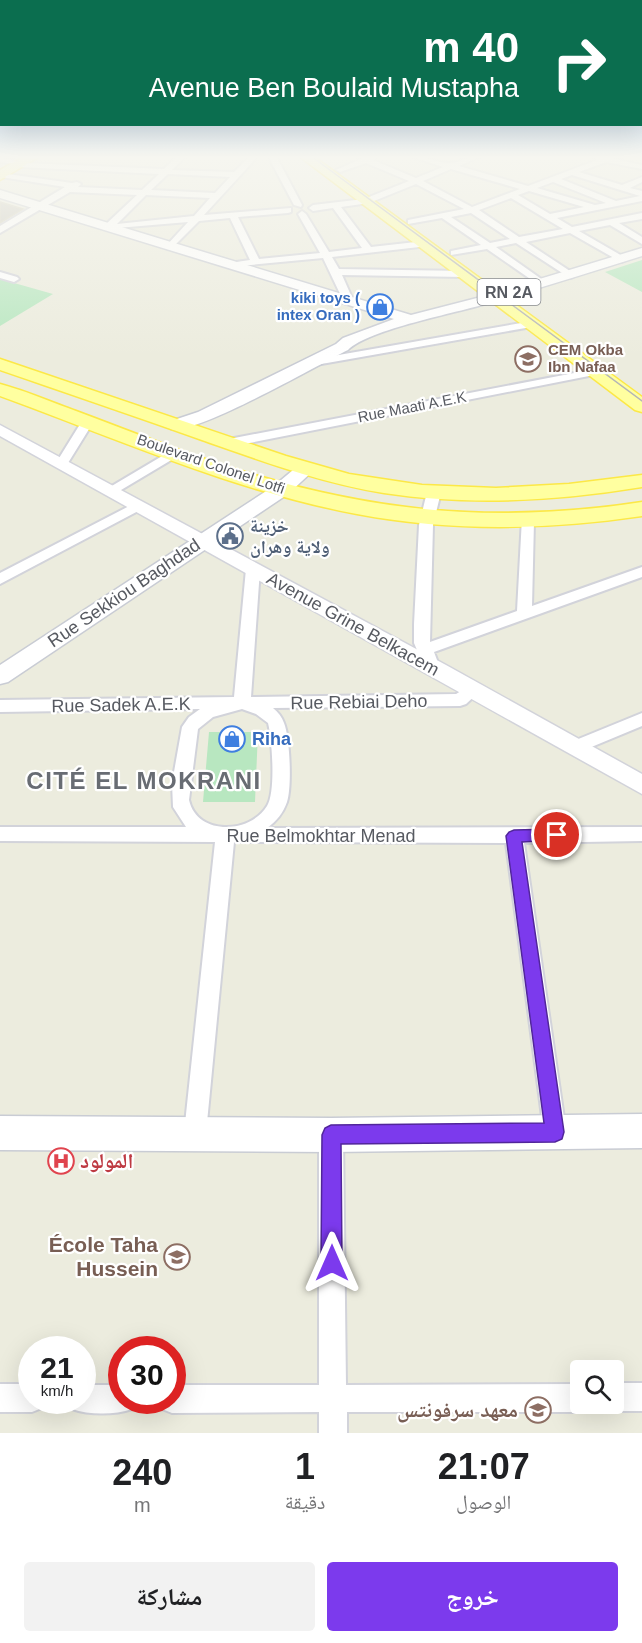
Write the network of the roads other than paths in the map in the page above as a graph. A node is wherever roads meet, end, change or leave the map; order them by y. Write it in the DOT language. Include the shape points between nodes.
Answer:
graph roads {
  1 [pos="94,223"];
  2 [pos="112,223"];
  3 [pos="153,223"];
  4 [pos="192,223"];
  5 [pos="236,223"];
  6 [pos="307,223"];
  7 [pos="348,223"];
  8 [pos="400,223"];
  9 [pos="412,223"];
  10 [pos="454,223"];
  11 [pos="491,223"];
  12 [pos="558,223"];
  13 [pos="607,223"];
  14 [pos="612,223"];
  15 [pos="108,227"];
  16 [pos="572,231"];
  17 [pos="642,231"];
  18 [pos="630,234"];
  19 [pos="517,241"];
  20 [pos="642,241"];
  21 [pos="425,244"];
  22 [pos="171,246"];
  23 [pos="489,247"];
  24 [pos="368,250"];
  25 [pos="642,252"];
  26 [pos="454,253"];
  27 [pos="325,255"];
  28 [pos="621,259"];
  29 [pos="255,261"];
  30 [pos="232,265"];
  31 [pos="336,272"];
  32 [pos="465,274"];
  33 [pos="0,275"];
  34 [pos="570,275"];
  35 [pos="14,279"];
  36 [pos="542,283"];
  37 [pos="503,294"];
  38 [pos="348,300"];
  39 [pos="412,321"];
  40 [pos="533,324"];
  41 [pos="310,363"];
  42 [pos="0,364"];
  43 [pos="595,372"];
  44 [pos="642,388"];
  45 [pos="0,390"];
  46 [pos="94,397"];
  47 [pos="114,404"];
  48 [pos="642,406"];
  49 [pos="80,418"];
  50 [pos="191,424"];
  51 [pos="0,430"];
  52 [pos="229,442"];
  53 [pos="174,453"];
  54 [pos="62,463"];
  55 [pos="306,469"];
  56 [pos="642,481"];
  57 [pos="111,490"];
  58 [pos="269,492"];
  59 [pos="434,492"];
  60 [pos="137,506"];
  61 [pos="642,509"];
  62 [pos="428,517"];
  63 [pos="527,521"];
  64 [pos="202,540"];
  65 [pos="253,569"];
  66 [pos="642,572"];
  67 [pos="0,579"];
  68 [pos="524,615"];
  69 [pos="423,642"];
  70 [pos="388,643"];
  71 [pos="439,670"];
  72 [pos="0,676"];
  73 [pos="473,690"];
  74 [pos="242,703"];
  75 [pos="0,706"];
  76 [pos="642,719"];
  77 [pos="577,747"];
  78 [pos="642,785"];
  79 [pos="0,834"];
  80 [pos="642,834"];
  81 [pos="225,836"];
  82 [pos="514,836"];
  83 [pos="642,1131"];
  84 [pos="0,1132"];
  85 [pos="555,1132"];
  86 [pos="195,1133"];
  87 [pos="331,1135"];
  88 [pos="624,1397"];
  89 [pos="642,1397"];
  90 [pos="0,1398"];
  91 [pos="18,1398"];
  92 [pos="570,1398"];
  93 [pos="186,1399"];
  94 [pos="332,1400"];
  95 [pos="333,1433"];
  1 -- 15 [label="main road"];
  2 -- 15 [label="street"];
  3 -- 15 [label="street"];
  4 -- 22 [label="street"];
  5 -- 29 [label="street"];
  6 -- 27 [label="street"];
  7 -- 24 [label="street"];
  8 -- 21 [label="main road, RN 2A"];
  9 -- 26 [label="main road, RN 2A"];
  10 -- 23 [label="street"];
  11 -- 19 [label="street"];
  12 -- 16 [label="street"];
  13 -- 16 [label="street"];
  14 -- 18 [label="street"];
  15 -- 22 [label="main road"];
  16 -- 19 [label="street"];
  16 -- 28 [label="street"];
  17 -- 18 [label="street"];
  18 -- 20 [label="street"];
  19 -- 23 [label="street"];
  19 -- 34 [label="street"];
  21 -- 24 [label="street"];
  21 -- 32 [label="main road, RN 2A"];
  22 -- 30 [label="main road"];
  23 -- 26 [label="street"];
  23 -- 36 [label="street"];
  24 -- 27 [label="street"];
  25 -- 28 [label="main road"];
  26 -- 37 [label="main road, RN 2A"];
  27 -- 29 [label="street"];
  27 -- 31 [label="street"];
  28 -- 34 [label="main road"];
  29 -- 30 [label="street"];
  30 -- 38 [label="main road"];
  31 -- 32 [label="street"];
  31 -- 38 [label="street"];
  32 -- 37 [label="main road, RN 2A"];
  33 -- 35 [label="street"];
  34 -- 36 [label="main road"];
  36 -- 37 [label="main road"];
  37 -- 39 [label="main road"];
  37 -- 40 [label="main road, RN 2A"];
  37 -- 44 [label="main road, RN 2A"];
  38 -- 39 [label="main road"];
  39 -- 41 [label="main road" via="342,346"];
  40 -- 41 [label="street"];
  40 -- 43 [label="main road, RN 2A"];
  41 -- 50 [label="main road"];
  42 -- 46 [label="main road, Boulevard Colonel Lotfi"];
  43 -- 48 [label="main road, RN 2A"];
  43 -- 52 [label="street, Rue Maati A.E.K"];
  45 -- 49 [label="main road, Boulevard Colonel Lotfi"];
  46 -- 47 [label="main road, Boulevard Colonel Lotfi"];
  46 -- 49 [label="main road"];
  47 -- 49 [label="main road"];
  47 -- 50 [label="main road, Boulevard Colonel Lotfi"];
  49 -- 53 [label="main road, Boulevard Colonel Lotfi"];
  49 -- 54 [label="street"];
  50 -- 52 [label="main road, Boulevard Colonel Lotfi"];
  51 -- 54 [label="street, Avenue Grine Belkacem"];
  52 -- 55 [label="main road, Boulevard Colonel Lotfi"];
  53 -- 57 [label="street"];
  53 -- 58 [label="main road, Boulevard Colonel Lotfi"];
  54 -- 57 [label="street, Avenue Grine Belkacem"];
  55 -- 58 [label="main road, Rue Sekkiou Baghdad"];
  55 -- 59 [label="main road, Boulevard Colonel Lotfi" via="349,480"];
  56 -- 59 [label="main road, Boulevard Colonel Lotfi" via="555,493"];
  57 -- 60 [label="street, Avenue Grine Belkacem"];
  58 -- 62 [label="main road, Boulevard Colonel Lotfi"];
  58 -- 64 [label="main road, Rue Sekkiou Baghdad"];
  59 -- 62 [label="street"];
  60 -- 64 [label="street, Avenue Grine Belkacem"];
  60 -- 67 [label="street"];
  61 -- 63 [label="main road, Boulevard Colonel Lotfi"];
  62 -- 63 [label="main road, Boulevard Colonel Lotfi"];
  62 -- 69 [label="street"];
  63 -- 68 [label="street"];
  64 -- 65 [label="street, Avenue Grine Belkacem"];
  64 -- 72 [label="main road, Rue Sekkiou Baghdad"];
  65 -- 70 [label="street, Avenue Grine Belkacem"];
  65 -- 74 [label="street"];
  66 -- 68 [label="street"];
  68 -- 69 [label="street"];
  69 -- 70 [label="street"];
  69 -- 71 [label="street" via="429,659"];
  70 -- 71 [label="street, Avenue Grine Belkacem"];
  71 -- 73 [label="street, Avenue Grine Belkacem"];
  73 -- 74 [label="street, Rue Rebiai Deho" via="460,700"];
  73 -- 77 [label="street, Avenue Grine Belkacem"];
  74 -- 75 [label="street, Rue Sadek A.E.K"];
  74 -- 81 [label="street" via="268,713 279,727 279,797 267,818"];
  74 -- 81 [label="street" via="206,712 190,727 180,801 182,811 198,828"];
  76 -- 77 [label="street"];
  77 -- 78 [label="street, Avenue Grine Belkacem"];
  79 -- 81 [label="street, Rue Belmokhtar Menad"];
  80 -- 82 [label="street, Rue Belmokhtar Menad"];
  81 -- 82 [label="street, Rue Belmokhtar Menad"];
  81 -- 86 [label="street"];
  82 -- 85 [label="street"];
  83 -- 85 [label="main road"];
  84 -- 86 [label="main road"];
  85 -- 87 [label="main road"];
  86 -- 87 [label="main road"];
  87 -- 94 [label="street"];
  88 -- 89 [label="street"];
  90 -- 91 [label="street"];
  92 -- 94 [label="street"];
  93 -- 94 [label="street"];
  94 -- 95 [label="street"];
}
